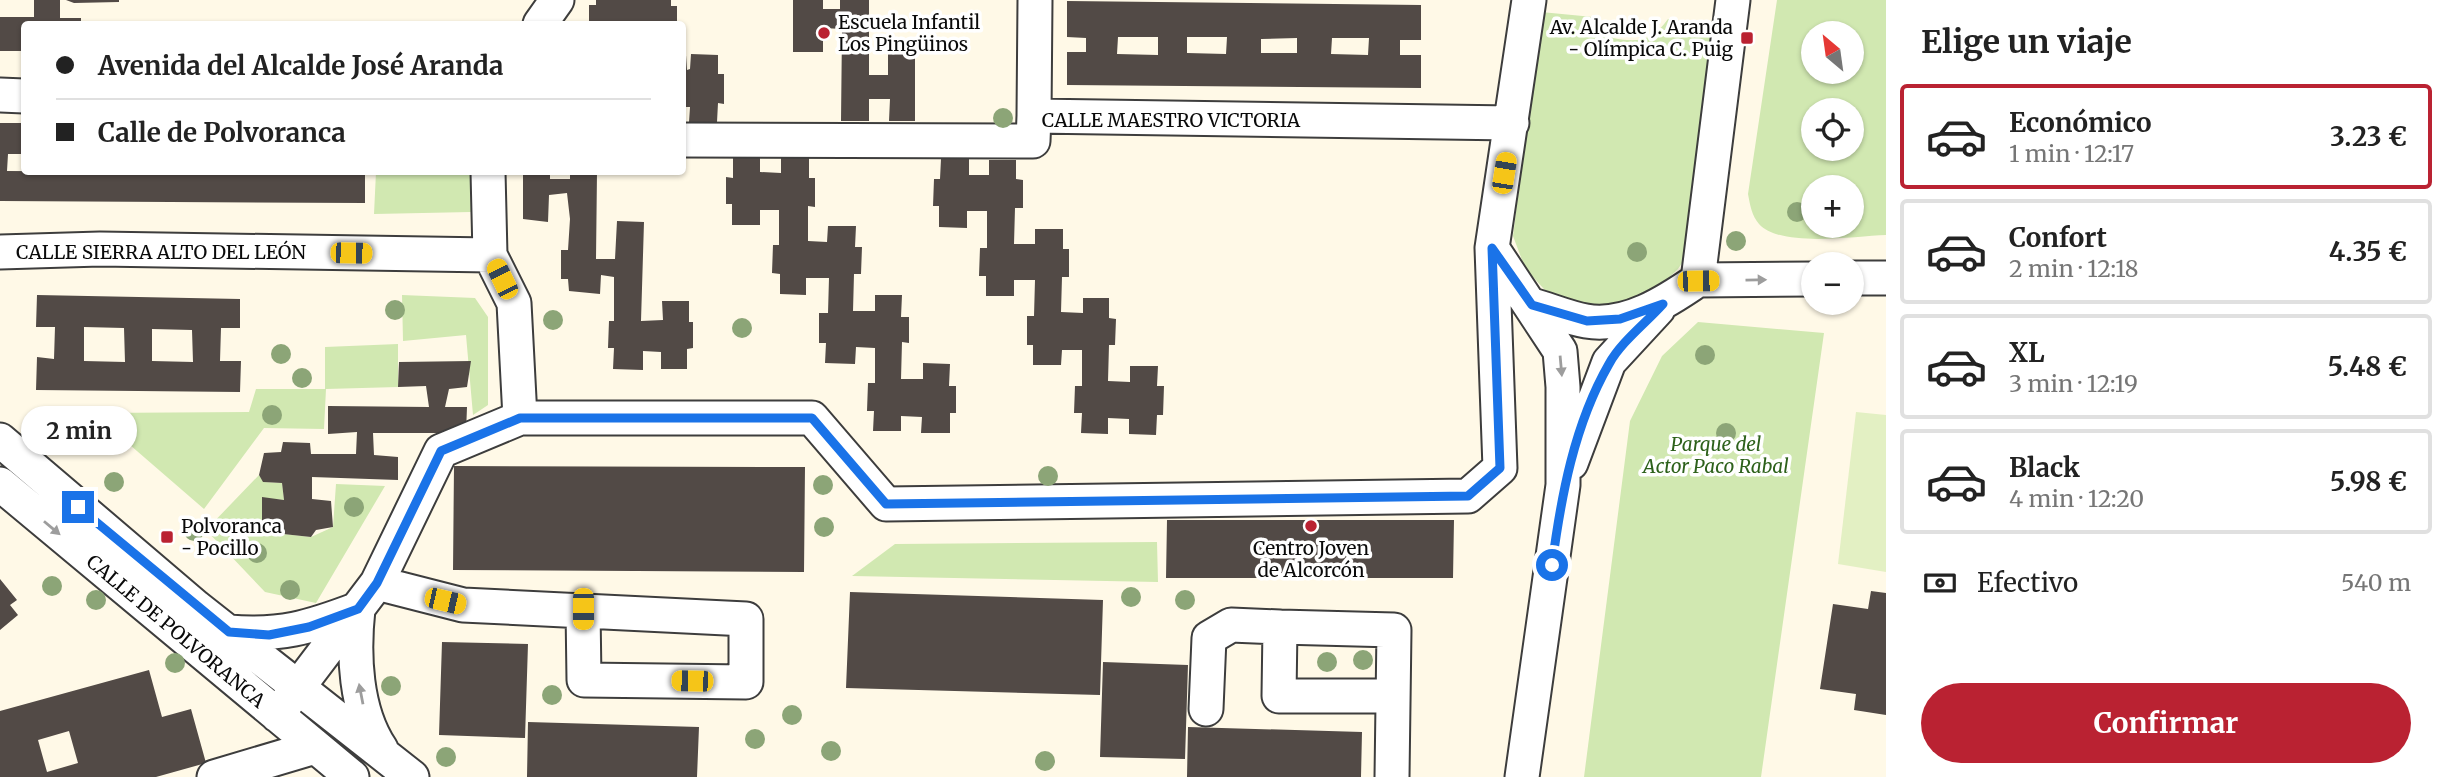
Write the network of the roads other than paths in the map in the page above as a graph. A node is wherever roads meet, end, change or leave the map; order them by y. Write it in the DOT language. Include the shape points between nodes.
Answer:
graph roads {
  1 [pos="557,0"];
  2 [pos="1035,0"];
  3 [pos="1529,0"];
  4 [pos="1734,0"];
  5 [pos="542,21"];
  6 [pos="0,95"];
  7 [pos="21,96"];
  8 [pos="1034,116"];
  9 [pos="1512,123"];
  10 [pos="686,140"];
  11 [pos="488,175"];
  12 [pos="1492,248"];
  13 [pos="0,252"];
  14 [pos="490,255"];
  15 [pos="1864,278"];
  16 [pos="1886,278"];
  17 [pos="1801,279"];
  18 [pos="1698,281"];
  19 [pos="1663,304"];
  20 [pos="1532,305"];
  21 [pos="520,418"];
  22 [pos="0,440"];
  23 [pos="0,484"];
  24 [pos="1563,485"];
  25 [pos="377,583"];
  26 [pos="358,609"];
  27 [pos="583,609"];
  28 [pos="1280,627"];
  29 [pos="229,632"];
  30 [pos="299,688"];
  31 [pos="1393,696"];
  32 [pos="1206,709"];
  33 [pos="277,715"];
  34 [pos="315,747"];
  35 [pos="399,767"];
  36 [pos="214,777"];
  37 [pos="352,777"];
  38 [pos="1392,777"];
  39 [pos="1522,777"];
  1 -- 5 [label="street"];
  2 -- 8 [label="street"];
  3 -- 9 [label="street"];
  4 -- 18 [label="street"];
  6 -- 7 [label="street"];
  8 -- 9 [label="street, CALLE MAESTRO VICTORIA"];
  8 -- 10 [label="street, CALLE MAESTRO VICTORIA" via="1033,141"];
  9 -- 12 [label="street"];
  11 -- 14 [label="street"];
  12 -- 20 [label="street"];
  12 -- 21 [label="street" via="1500,468 1468,496 886,504 812,418"];
  13 -- 14 [label="street, CALLE SIERRA ALTO DEL LEÓN" via="100,249"];
  14 -- 21 [label="street" via="514,303"];
  15 -- 16 [label="street"];
  18 -- 17 [label="street, one-way"];
  18 -- 19 [label="street"];
  19 -- 20 [label="street" via="1620,319 1587,321"];
  19 -- 24 [label="street" via="1609,362"];
  20 -- 24 [label="street, one-way" via="1560,351"];
  21 -- 25 [label="street" via="441,451"];
  22 -- 29 [label="street, CALLE DE POLVORANCA"];
  23 -- 33 [label="street, CALLE DE POLVORANCA, one-way"];
  24 -- 39 [label="street"];
  25 -- 26 [label="street"];
  25 -- 27 [label="street" via="463,606"];
  26 -- 29 [label="street" via="309,627 269,635"];
  26 -- 30 [label="street"];
  35 -- 26 [label="street, one-way" via="373,737 360,687 355,637"];
  27 -- 27 [label="street" via="746,619 746,682 584,680"];
  28 -- 31 [label="street" via="1394,630"];
  28 -- 31 [label="street" via="1279,696"];
  28 -- 32 [label="street" via="1231,625 1209,638"];
  29 -- 30 [label="street, CALLE DE POLVORANCA"];
  30 -- 33 [label="street"];
  30 -- 35 [label="street, CALLE DE POLVORANCA"];
  31 -- 38 [label="street"];
  33 -- 34 [label="street, CALLE DE POLVORANCA"];
  34 -- 36 [label="street"];
  34 -- 37 [label="street, CALLE DE POLVORANCA"];
}
